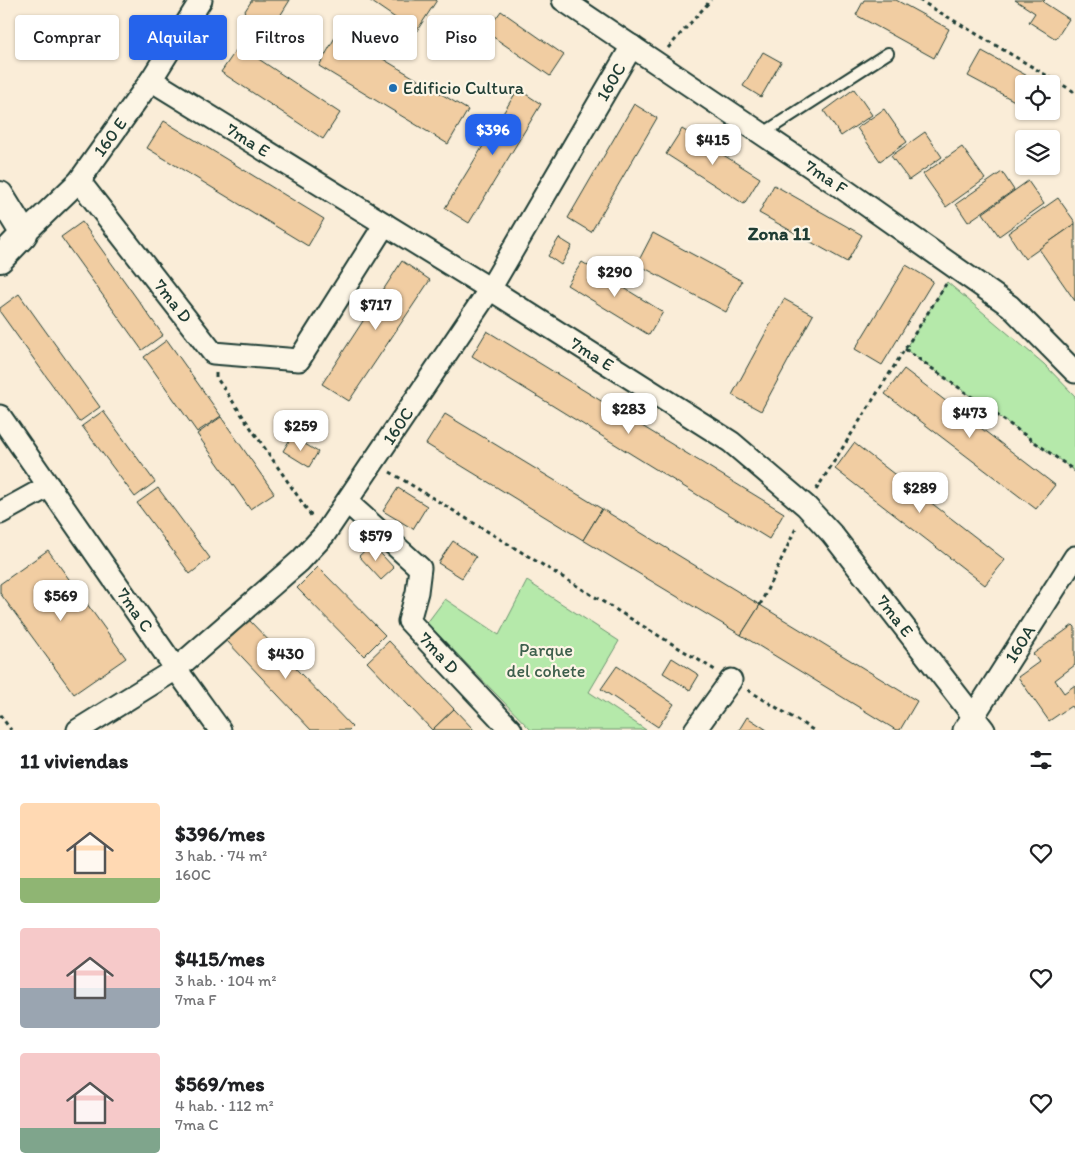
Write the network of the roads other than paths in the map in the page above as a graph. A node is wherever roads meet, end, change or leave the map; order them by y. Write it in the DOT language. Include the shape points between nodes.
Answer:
graph roads {
  1 [pos="201,0"];
  2 [pos="564,0"];
  3 [pos="632,46"];
  4 [pos="888,53"];
  5 [pos="151,80"];
  6 [pos="762,134"];
  7 [pos="79,181"];
  8 [pos="0,195"];
  9 [pos="385,224"];
  10 [pos="24,234"];
  11 [pos="0,259"];
  12 [pos="490,289"];
  13 [pos="1075,372"];
  14 [pos="0,416"];
  15 [pos="49,486"];
  16 [pos="347,502"];
  17 [pos="0,513"];
  18 [pos="1073,567"];
  19 [pos="176,669"];
  20 [pos="731,680"];
  21 [pos="974,726"];
  22 [pos="78,730"];
  23 [pos="220,730"];
  24 [pos="511,730"];
  25 [pos="695,730"];
  1 -- 5 [label="street, 160 E"];
  2 -- 3 [label="street, 7ma F"];
  3 -- 6 [label="street, 7ma F"];
  3 -- 12 [label="street, 160C"];
  4 -- 6 [label="lane"];
  5 -- 7 [label="street, 160 E"];
  5 -- 9 [label="street, 7ma E"];
  6 -- 13 [label="street, 7ma F" via="1010,306"];
  7 -- 9 [label="street, 7ma D" via="214,353 299,360"];
  7 -- 10 [label="street, 160 E"];
  8 -- 10 [label="street"];
  9 -- 12 [label="street, 7ma E"];
  10 -- 11 [label="street, 160 E"];
  12 -- 16 [label="street, 160C"];
  12 -- 21 [label="street, 7ma E" via="732,442 806,506 832,534"];
  14 -- 15 [label="street, 7ma C"];
  15 -- 17 [label="street"];
  15 -- 19 [label="street, 7ma C"];
  16 -- 19 [label="street, 160C" via="300,561"];
  16 -- 24 [label="street, 7ma D" via="420,568 410,621"];
  18 -- 21 [label="street, 160A"];
  19 -- 22 [label="street, 160C"];
  19 -- 23 [label="street, 7ma C"];
  20 -- 25 [label="street"];
}
